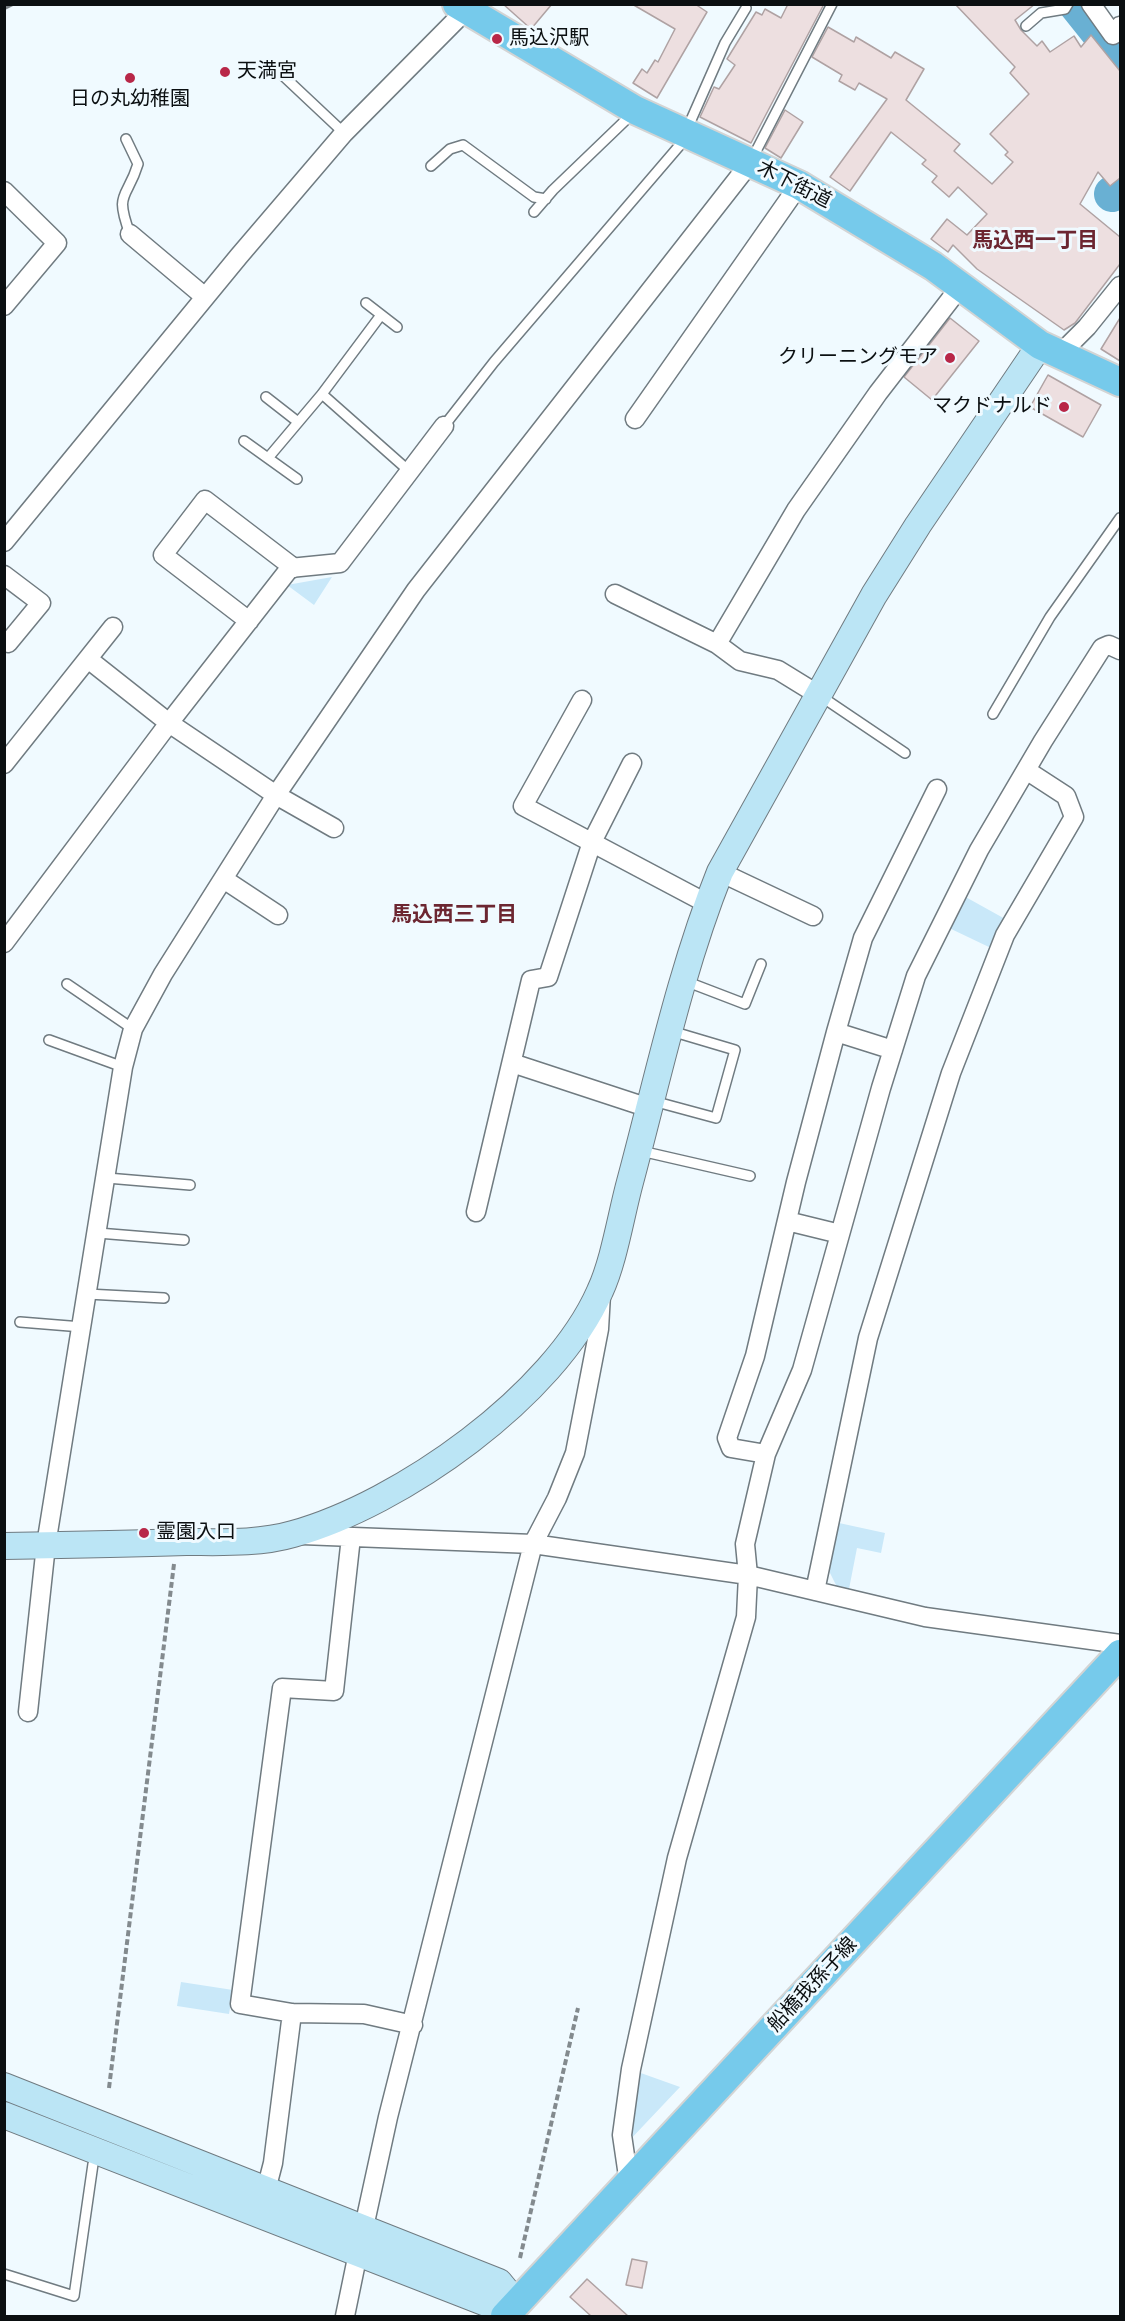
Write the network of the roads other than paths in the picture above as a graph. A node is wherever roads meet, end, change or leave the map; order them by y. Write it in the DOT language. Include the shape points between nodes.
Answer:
graph roads {
  1 [pos="832,4"];
  2 [pos="1090,4"];
  3 [pos="462,7"];
  4 [pos="1067,7"];
  5 [pos="746,8"];
  6 [pos="1026,26"];
  7 [pos="1120,26"];
  8 [pos="277,70"];
  9 [pos="635,110"];
  10 [pos="344,133"];
  11 [pos="685,133"];
  12 [pos="126,139"];
  13 [pos="750,163"];
  14 [pos="431,166"];
  15 [pos="799,185"];
  16 [pos="4,191"];
  17 [pos="546,199"];
  18 [pos="534,212"];
  19 [pos="130,234"];
  20 [pos="1120,286"];
  21 [pos="960,287"];
  22 [pos="205,297"];
  23 [pos="5,303"];
  24 [pos="366,303"];
  25 [pos="381,315"];
  26 [pos="397,327"];
  27 [pos="1049,350"];
  28 [pos="1120,382"];
  29 [pos="322,394"];
  30 [pos="266,397"];
  31 [pos="635,419"];
  32 [pos="298,422"];
  33 [pos="444,426"];
  34 [pos="244,441"];
  35 [pos="268,459"];
  36 [pos="409,471"];
  37 [pos="297,479"];
  38 [pos="1120,518"];
  39 [pos="4,543"];
  40 [pos="294,568"];
  41 [pos="4,575"];
  42 [pos="615,594"];
  43 [pos="249,621"];
  44 [pos="113,627"];
  45 [pos="4,640"];
  46 [pos="717,644"];
  47 [pos="1120,650"];
  48 [pos="88,659"];
  49 [pos="818,694"];
  50 [pos="582,700"];
  51 [pos="993,714"];
  52 [pos="169,723"];
  53 [pos="905,753"];
  54 [pos="632,763"];
  55 [pos="4,764"];
  56 [pos="1026,770"];
  57 [pos="937,789"];
  58 [pos="276,795"];
  59 [pos="334,828"];
  60 [pos="592,842"];
  61 [pos="720,872"];
  62 [pos="225,880"];
  63 [pos="708,904"];
  64 [pos="278,915"];
  65 [pos="813,916"];
  66 [pos="4,943"];
  67 [pos="761,964"];
  68 [pos="683,980"];
  69 [pos="68,984"];
  70 [pos="133,1029"];
  71 [pos="669,1030"];
  72 [pos="836,1032"];
  73 [pos="49,1040"];
  74 [pos="893,1050"];
  75 [pos="512,1063"];
  76 [pos="123,1067"];
  77 [pos="650,1104"];
  78 [pos="638,1151"];
  79 [pos="750,1176"];
  80 [pos="107,1178"];
  81 [pos="190,1185"];
  82 [pos="476,1212"];
  83 [pos="787,1221"];
  84 [pos="98,1233"];
  85 [pos="840,1234"];
  86 [pos="184,1240"];
  87 [pos="601,1290"];
  88 [pos="87,1294"];
  89 [pos="164,1298"];
  90 [pos="20,1322"];
  91 [pos="82,1327"];
  92 [pos="766,1454"];
  93 [pos="291,1534"];
  94 [pos="351,1538"];
  95 [pos="533,1544"];
  96 [pos="46,1545"];
  97 [pos="4,1546"];
  98 [pos="748,1575"];
  99 [pos="815,1591"];
  100 [pos="1120,1644"];
  101 [pos="1120,1654"];
  102 [pos="28,1712"];
  103 [pos="292,2013"];
  104 [pos="413,2025"];
  105 [pos="4,2086"];
  106 [pos="4,2115"];
  107 [pos="93,2164"];
  108 [pos="629,2183"];
  109 [pos="266,2190"];
  110 [pos="364,2227"];
  111 [pos="358,2253"];
  112 [pos="4,2274"];
  113 [pos="511,2310"];
  114 [pos="345,2316"];
  1 -- 13 [label="lane"];
  2 -- 7 [label="street" via="1113,34"];
  3 -- 9 [label="main road, 木下街道"];
  3 -- 10 [label="street"];
  4 -- 6 [label="lane" via="1041,13"];
  5 -- 11 [label="lane" via="725,43"];
  8 -- 10 [label="lane"];
  9 -- 11 [label="main road, 木下街道"];
  9 -- 17 [label="lane"];
  10 -- 22 [label="street"];
  11 -- 13 [label="main road, 木下街道"];
  11 -- 33 [label="lane" via="680,145"];
  12 -- 19 [label="lane" via="138,164 123,192 122,212"];
  13 -- 15 [label="main road, 木下街道"];
  13 -- 58 [label="street" via="416,591"];
  14 -- 17 [label="lane" via="450,149 463,145 534,197"];
  15 -- 21 [label="main road, 木下街道" via="893,240"];
  15 -- 31 [label="street"];
  16 -- 23 [label="street" via="57,243"];
  17 -- 18 [label="lane"];
  19 -- 22 [label="street"];
  20 -- 27 [label="street" via="1087,327"];
  21 -- 27 [label="main road, 木下街道"];
  21 -- 46 [label="street" via="878,393 796,510"];
  22 -- 39 [label="street"];
  24 -- 25 [label="lane"];
  25 -- 26 [label="lane"];
  25 -- 29 [label="lane"];
  27 -- 28 [label="main road, 木下街道"];
  27 -- 49 [label="street" via="918,525"];
  29 -- 32 [label="lane"];
  29 -- 36 [label="lane"];
  30 -- 32 [label="lane"];
  32 -- 35 [label="lane"];
  33 -- 36 [label="street"];
  34 -- 35 [label="lane"];
  35 -- 37 [label="lane"];
  36 -- 40 [label="street" via="340,563"];
  38 -- 51 [label="lane" via="1050,617"];
  40 -- 43 [label="street" via="290,568"];
  40 -- 43 [label="street" via="205,500 163,555"];
  41 -- 45 [label="street" via="40,603 8,643"];
  42 -- 46 [label="street"];
  43 -- 52 [label="street"];
  44 -- 48 [label="street"];
  46 -- 49 [label="street" via="740,662 778,670"];
  47 -- 56 [label="street" via="1109,645 1102,648"];
  48 -- 52 [label="street"];
  48 -- 55 [label="street"];
  49 -- 53 [label="lane"];
  49 -- 61 [label="street"];
  50 -- 60 [label="street" via="523,806"];
  52 -- 58 [label="street"];
  52 -- 66 [label="street"];
  54 -- 60 [label="street"];
  56 -- 74 [label="street" via="979,850 916,976"];
  56 -- 99 [label="street" via="1065,796 1074,817 1005,935 951,1073 868,1338"];
  57 -- 72 [label="street" via="863,938"];
  58 -- 59 [label="street"];
  58 -- 62 [label="street"];
  60 -- 63 [label="street"];
  60 -- 75 [label="street" via="548,977 531,980"];
  61 -- 63 [label="street"];
  61 -- 65 [label="street"];
  62 -- 64 [label="street"];
  62 -- 70 [label="street" via="163,974"];
  63 -- 68 [label="street"];
  67 -- 68 [label="lane" via="745,1004"];
  68 -- 71 [label="street"];
  69 -- 70 [label="lane"];
  70 -- 76 [label="street"];
  71 -- 77 [label="street"];
  71 -- 77 [label="lane" via="735,1050 716,1118"];
  72 -- 74 [label="street"];
  72 -- 83 [label="street"];
  73 -- 76 [label="lane"];
  74 -- 85 [label="street"];
  75 -- 77 [label="street"];
  75 -- 82 [label="street"];
  76 -- 80 [label="street"];
  77 -- 78 [label="street"];
  78 -- 79 [label="lane"];
  78 -- 87 [label="street"];
  80 -- 81 [label="lane"];
  80 -- 84 [label="street"];
  83 -- 85 [label="street"];
  83 -- 92 [label="street" via="755,1356 727,1438 731,1448"];
  84 -- 86 [label="lane"];
  84 -- 88 [label="street"];
  85 -- 92 [label="street" via="802,1370"];
  87 -- 93 [label="street" via="576,1333 550,1366 487,1429 399,1486 347,1514"];
  87 -- 95 [label="street" via="599,1329 574,1453"];
  88 -- 89 [label="lane"];
  88 -- 91 [label="street"];
  90 -- 91 [label="lane"];
  91 -- 96 [label="street"];
  92 -- 98 [label="street" via="746,1544"];
  93 -- 94 [label="street"];
  93 -- 96 [label="street" via="244,1541"];
  94 -- 95 [label="street"];
  94 -- 103 [label="street" via="333,1691 282,1688 240,2004"];
  95 -- 98 [label="street"];
  95 -- 104 [label="street"];
  96 -- 97 [label="street"];
  96 -- 102 [label="street"];
  98 -- 99 [label="street"];
  98 -- 108 [label="street" via="746,1617 678,1858 631,2069 622,2135"];
  99 -- 100 [label="street" via="925,1617"];
  101 -- 108 [label="main road, 船橋我孫子線"];
  103 -- 104 [label="street" via="364,2014"];
  103 -- 109 [label="street" via="273,2163"];
  104 -- 110 [label="street"];
  105 -- 109 [label="street"];
  106 -- 111 [label="street"];
  107 -- 112 [label="lane" via="74,2296"];
  108 -- 113 [label="main road, 船橋我孫子線"];
  109 -- 110 [label="street"];
  110 -- 113 [label="street" via="499,2282"];
  111 -- 113 [label="street"];
  111 -- 114 [label="street"];
}
